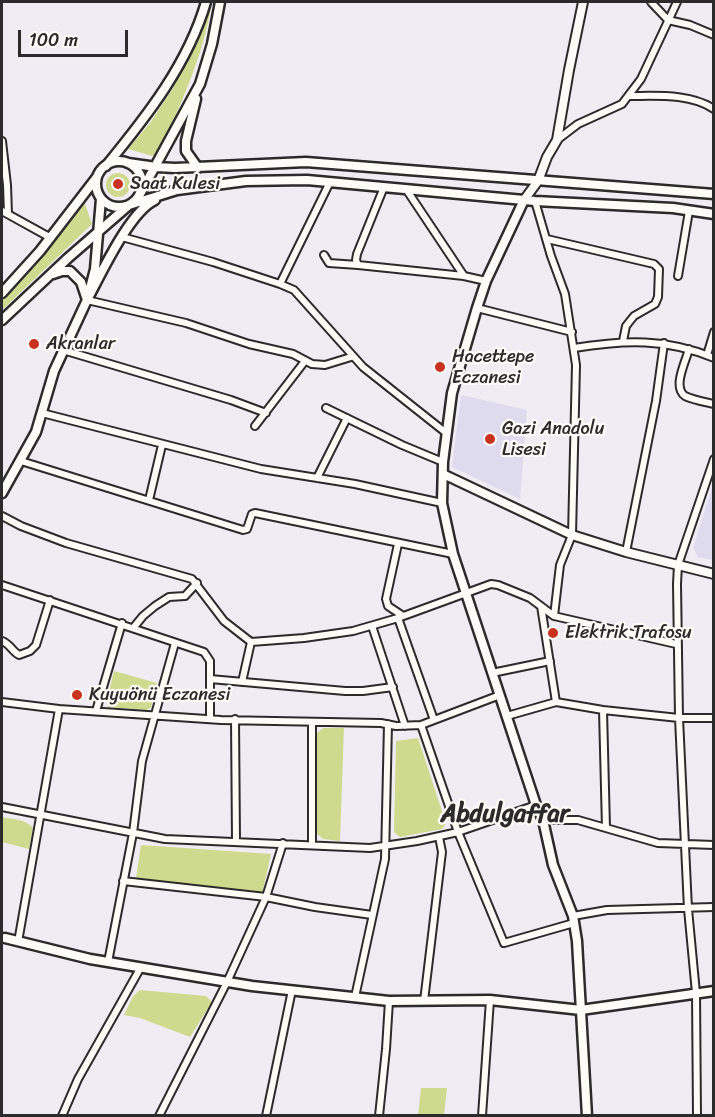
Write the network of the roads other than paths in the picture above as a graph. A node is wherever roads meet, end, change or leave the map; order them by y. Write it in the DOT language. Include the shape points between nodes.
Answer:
graph roads {
  1 [pos="206,2"];
  2 [pos="220,2"];
  3 [pos="583,2"];
  4 [pos="651,2"];
  5 [pos="677,2"];
  6 [pos="668,20"];
  7 [pos="714,35"];
  8 [pos="200,84"];
  9 [pos="628,96"];
  10 [pos="714,109"];
  11 [pos="557,140"];
  12 [pos="2,141"];
  13 [pos="128,163"];
  14 [pos="106,165"];
  15 [pos="156,167"];
  16 [pos="198,168"];
  17 [pos="97,177"];
  18 [pos="538,181"];
  19 [pos="330,182"];
  20 [pos="384,187"];
  21 [pos="406,188"];
  22 [pos="177,190"];
  23 [pos="140,194"];
  24 [pos="714,194"];
  25 [pos="101,199"];
  26 [pos="524,200"];
  27 [pos="535,201"];
  28 [pos="129,205"];
  29 [pos="689,211"];
  30 [pos="5,213"];
  31 [pos="714,214"];
  32 [pos="98,231"];
  33 [pos="122,237"];
  34 [pos="51,238"];
  35 [pos="547,239"];
  36 [pos="324,255"];
  37 [pos="358,265"];
  38 [pos="48,276"];
  39 [pos="465,276"];
  40 [pos="678,276"];
  41 [pos="486,281"];
  42 [pos="280,284"];
  43 [pos="2,293"];
  44 [pos="87,300"];
  45 [pos="477,308"];
  46 [pos="2,320"];
  47 [pos="572,332"];
  48 [pos="714,332"];
  49 [pos="622,341"];
  50 [pos="664,343"];
  51 [pos="574,348"];
  52 [pos="63,350"];
  53 [pos="689,350"];
  54 [pos="351,357"];
  55 [pos="710,357"];
  56 [pos="305,361"];
  57 [pos="714,404"];
  58 [pos="326,408"];
  59 [pos="42,413"];
  60 [pos="267,413"];
  61 [pos="347,418"];
  62 [pos="255,426"];
  63 [pos="445,432"];
  64 [pos="162,445"];
  65 [pos="714,459"];
  66 [pos="21,461"];
  67 [pos="442,462"];
  68 [pos="443,474"];
  69 [pos="316,478"];
  70 [pos="2,493"];
  71 [pos="149,500"];
  72 [pos="442,503"];
  73 [pos="2,516"];
  74 [pos="572,535"];
  75 [pos="398,544"];
  76 [pos="626,552"];
  77 [pos="453,554"];
  78 [pos="678,565"];
  79 [pos="714,574"];
  80 [pos="197,583"];
  81 [pos="2,585"];
  82 [pos="466,593"];
  83 [pos="50,600"];
  84 [pos="541,606"];
  85 [pos="554,616"];
  86 [pos="400,617"];
  87 [pos="122,623"];
  88 [pos="372,626"];
  89 [pos="134,627"];
  90 [pos="2,640"];
  91 [pos="251,642"];
  92 [pos="175,643"];
  93 [pos="676,644"];
  94 [pos="550,661"];
  95 [pos="492,673"];
  96 [pos="210,679"];
  97 [pos="242,682"];
  98 [pos="393,687"];
  99 [pos="500,695"];
  100 [pos="2,702"];
  101 [pos="556,702"];
  102 [pos="59,709"];
  103 [pos="603,710"];
  104 [pos="96,711"];
  105 [pos="156,715"];
  106 [pos="507,716"];
  107 [pos="679,718"];
  108 [pos="714,718"];
  109 [pos="210,719"];
  110 [pos="235,719"];
  111 [pos="434,720"];
  112 [pos="312,722"];
  113 [pos="388,724"];
  114 [pos="421,725"];
  115 [pos="405,726"];
  116 [pos="536,805"];
  117 [pos="2,807"];
  118 [pos="40,815"];
  119 [pos="543,820"];
  120 [pos="606,828"];
  121 [pos="458,832"];
  122 [pos="133,833"];
  123 [pos="439,837"];
  124 [pos="236,841"];
  125 [pos="283,843"];
  126 [pos="312,845"];
  127 [pos="686,845"];
  128 [pos="714,845"];
  129 [pos="387,846"];
  130 [pos="123,881"];
  131 [pos="266,897"];
  132 [pos="714,907"];
  133 [pos="688,909"];
  134 [pos="372,915"];
  135 [pos="573,919"];
  136 [pos="3,938"];
  137 [pos="18,942"];
  138 [pos="108,962"];
  139 [pos="141,967"];
  140 [pos="227,982"];
  141 [pos="292,990"];
  142 [pos="714,991"];
  143 [pos="696,993"];
  144 [pos="355,997"];
  145 [pos="490,1000"];
  146 [pos="389,1001"];
  147 [pos="424,1001"];
  148 [pos="581,1010"];
  149 [pos="62,1116"];
  150 [pos="159,1116"];
  151 [pos="266,1116"];
  152 [pos="379,1116"];
  153 [pos="482,1116"];
  154 [pos="587,1116"];
  155 [pos="697,1116"];
  1 -- 14 [label="main road" via="167,86"];
  2 -- 8 [label="main road"];
  3 -- 11 [label="street"];
  4 -- 6 [label="street"];
  5 -- 6 [label="street"];
  6 -- 7 [label="street"];
  6 -- 9 [label="street"];
  8 -- 15 [label="main road"];
  8 -- 16 [label="main road" via="186,141 186,152"];
  9 -- 10 [label="street" via="691,98"];
  9 -- 11 [label="street" via="622,104 578,124"];
  11 -- 18 [label="street"];
  12 -- 30 [label="street" via="7,185"];
  13 -- 14 [label="main road"];
  13 -- 15 [label="main road"];
  13 -- 23 [label="main road" via="141,179"];
  14 -- 17 [label="main road"];
  15 -- 16 [label="main road"];
  15 -- 23 [label="main road"];
  16 -- 18 [label="main road" via="306,162"];
  17 -- 25 [label="main road"];
  17 -- 34 [label="main road"];
  18 -- 24 [label="main road"];
  18 -- 26 [label="street"];
  19 -- 20 [label="main road"];
  19 -- 22 [label="main road" via="246,181"];
  19 -- 42 [label="street"];
  20 -- 21 [label="main road"];
  20 -- 37 [label="street" via="357,254"];
  21 -- 26 [label="main road"];
  21 -- 39 [label="street"];
  22 -- 28 [label="main road"];
  22 -- 33 [label="main road" via="148,203"];
  23 -- 28 [label="main road"];
  25 -- 28 [label="main road" via="114,207"];
  25 -- 32 [label="main road"];
  26 -- 27 [label="main road"];
  26 -- 41 [label="main road"];
  27 -- 29 [label="main road"];
  27 -- 35 [label="street"];
  28 -- 32 [label="main road"];
  29 -- 31 [label="main road"];
  29 -- 40 [label="street"];
  30 -- 34 [label="street"];
  32 -- 38 [label="main road"];
  32 -- 44 [label="main road" via="95,269"];
  33 -- 42 [label="street"];
  33 -- 44 [label="main road"];
  34 -- 43 [label="main road"];
  35 -- 47 [label="street" via="565,294"];
  35 -- 49 [label="street" via="657,266 660,272 655,304 634,316"];
  36 -- 37 [label="street" via="329,263"];
  37 -- 39 [label="street"];
  38 -- 44 [label="main road" via="70,271 81,282"];
  38 -- 46 [label="main road"];
  39 -- 41 [label="street"];
  41 -- 45 [label="main road"];
  42 -- 54 [label="street" via="300,295"];
  44 -- 52 [label="main road"];
  44 -- 56 [label="street" via="186,323 293,354"];
  45 -- 47 [label="street"];
  45 -- 63 [label="main road"];
  47 -- 51 [label="street"];
  48 -- 55 [label="street"];
  49 -- 50 [label="street"];
  49 -- 51 [label="street"];
  50 -- 53 [label="street"];
  50 -- 76 [label="street"];
  51 -- 74 [label="street" via="577,377"];
  52 -- 59 [label="main road"];
  52 -- 60 [label="street"];
  53 -- 55 [label="street"];
  53 -- 57 [label="street" via="680,389 686,396"];
  54 -- 56 [label="street" via="325,365"];
  54 -- 63 [label="street"];
  56 -- 60 [label="street"];
  58 -- 61 [label="street"];
  59 -- 64 [label="street"];
  59 -- 66 [label="main road"];
  60 -- 62 [label="street"];
  61 -- 67 [label="street"];
  61 -- 69 [label="street"];
  63 -- 67 [label="main road"];
  64 -- 69 [label="street"];
  64 -- 71 [label="street"];
  65 -- 78 [label="street"];
  66 -- 70 [label="main road"];
  66 -- 71 [label="street"];
  67 -- 68 [label="main road"];
  68 -- 72 [label="main road"];
  68 -- 74 [label="street"];
  69 -- 72 [label="street"];
  71 -- 75 [label="street" via="243,530 255,513"];
  72 -- 77 [label="main road"];
  73 -- 80 [label="street" via="66,543 184,575"];
  74 -- 76 [label="street"];
  74 -- 85 [label="street" via="560,565"];
  75 -- 77 [label="street"];
  75 -- 86 [label="street" via="386,599"];
  76 -- 78 [label="street"];
  77 -- 82 [label="main road"];
  78 -- 79 [label="street"];
  78 -- 93 [label="street"];
  80 -- 89 [label="street" via="184,596 169,597 155,606"];
  80 -- 91 [label="street" via="224,621"];
  81 -- 83 [label="street"];
  82 -- 84 [label="street" via="483,585 498,585"];
  82 -- 86 [label="street"];
  82 -- 95 [label="main road"];
  83 -- 87 [label="street"];
  83 -- 90 [label="street" via="36,645 30,651 20,655"];
  84 -- 85 [label="street"];
  84 -- 94 [label="street"];
  85 -- 93 [label="street"];
  86 -- 88 [label="street"];
  86 -- 111 [label="street"];
  87 -- 89 [label="street"];
  87 -- 104 [label="street"];
  88 -- 91 [label="street"];
  88 -- 98 [label="street"];
  89 -- 92 [label="street"];
  91 -- 97 [label="street"];
  92 -- 96 [label="street" via="207,654"];
  92 -- 105 [label="street"];
  93 -- 107 [label="street"];
  94 -- 95 [label="street"];
  94 -- 101 [label="street"];
  95 -- 99 [label="main road"];
  96 -- 97 [label="street"];
  96 -- 109 [label="street"];
  97 -- 98 [label="street" via="354,691"];
  98 -- 115 [label="street"];
  99 -- 106 [label="main road"];
  99 -- 111 [label="street"];
  100 -- 102 [label="street"];
  101 -- 103 [label="street"];
  101 -- 106 [label="street"];
  102 -- 104 [label="street"];
  102 -- 118 [label="street"];
  103 -- 107 [label="street"];
  103 -- 120 [label="street"];
  104 -- 105 [label="street"];
  105 -- 109 [label="street"];
  105 -- 122 [label="street" via="142,761"];
  106 -- 116 [label="main road"];
  107 -- 108 [label="street"];
  107 -- 127 [label="street"];
  109 -- 110 [label="street"];
  110 -- 112 [label="street"];
  110 -- 124 [label="street"];
  111 -- 114 [label="street"];
  112 -- 113 [label="street"];
  112 -- 126 [label="street"];
  113 -- 115 [label="street"];
  113 -- 129 [label="street"];
  114 -- 115 [label="street"];
  114 -- 121 [label="street"];
  116 -- 119 [label="main road"];
  116 -- 121 [label="street"];
  117 -- 118 [label="street"];
  118 -- 122 [label="street"];
  118 -- 137 [label="street"];
  119 -- 120 [label="street" via="578,820"];
  119 -- 135 [label="main road" via="553,865"];
  120 -- 127 [label="street" via="658,843"];
  121 -- 123 [label="street"];
  121 -- 135 [label="street" via="504,943"];
  122 -- 124 [label="street" via="165,839"];
  122 -- 130 [label="street"];
  123 -- 129 [label="street"];
  123 -- 147 [label="street" via="442,852"];
  124 -- 125 [label="street"];
  125 -- 126 [label="street"];
  125 -- 131 [label="street"];
  126 -- 129 [label="street"];
  127 -- 128 [label="street"];
  127 -- 133 [label="street"];
  129 -- 134 [label="street"];
  130 -- 131 [label="street"];
  130 -- 138 [label="street"];
  131 -- 134 [label="street"];
  131 -- 140 [label="street"];
  132 -- 133 [label="street"];
  133 -- 135 [label="street" via="607,910"];
  133 -- 143 [label="street"];
  134 -- 144 [label="street"];
  135 -- 148 [label="main road"];
  136 -- 137 [label="main road"];
  137 -- 138 [label="main road"];
  138 -- 139 [label="main road"];
  139 -- 140 [label="main road"];
  139 -- 149 [label="street" via="78,1079"];
  140 -- 141 [label="main road"];
  140 -- 150 [label="street"];
  141 -- 144 [label="main road"];
  141 -- 151 [label="street"];
  142 -- 143 [label="main road"];
  143 -- 148 [label="main road"];
  143 -- 155 [label="street"];
  144 -- 146 [label="main road"];
  145 -- 147 [label="main road"];
  145 -- 148 [label="main road"];
  145 -- 153 [label="street"];
  146 -- 147 [label="main road"];
  146 -- 152 [label="street"];
  148 -- 154 [label="main road"];
}
